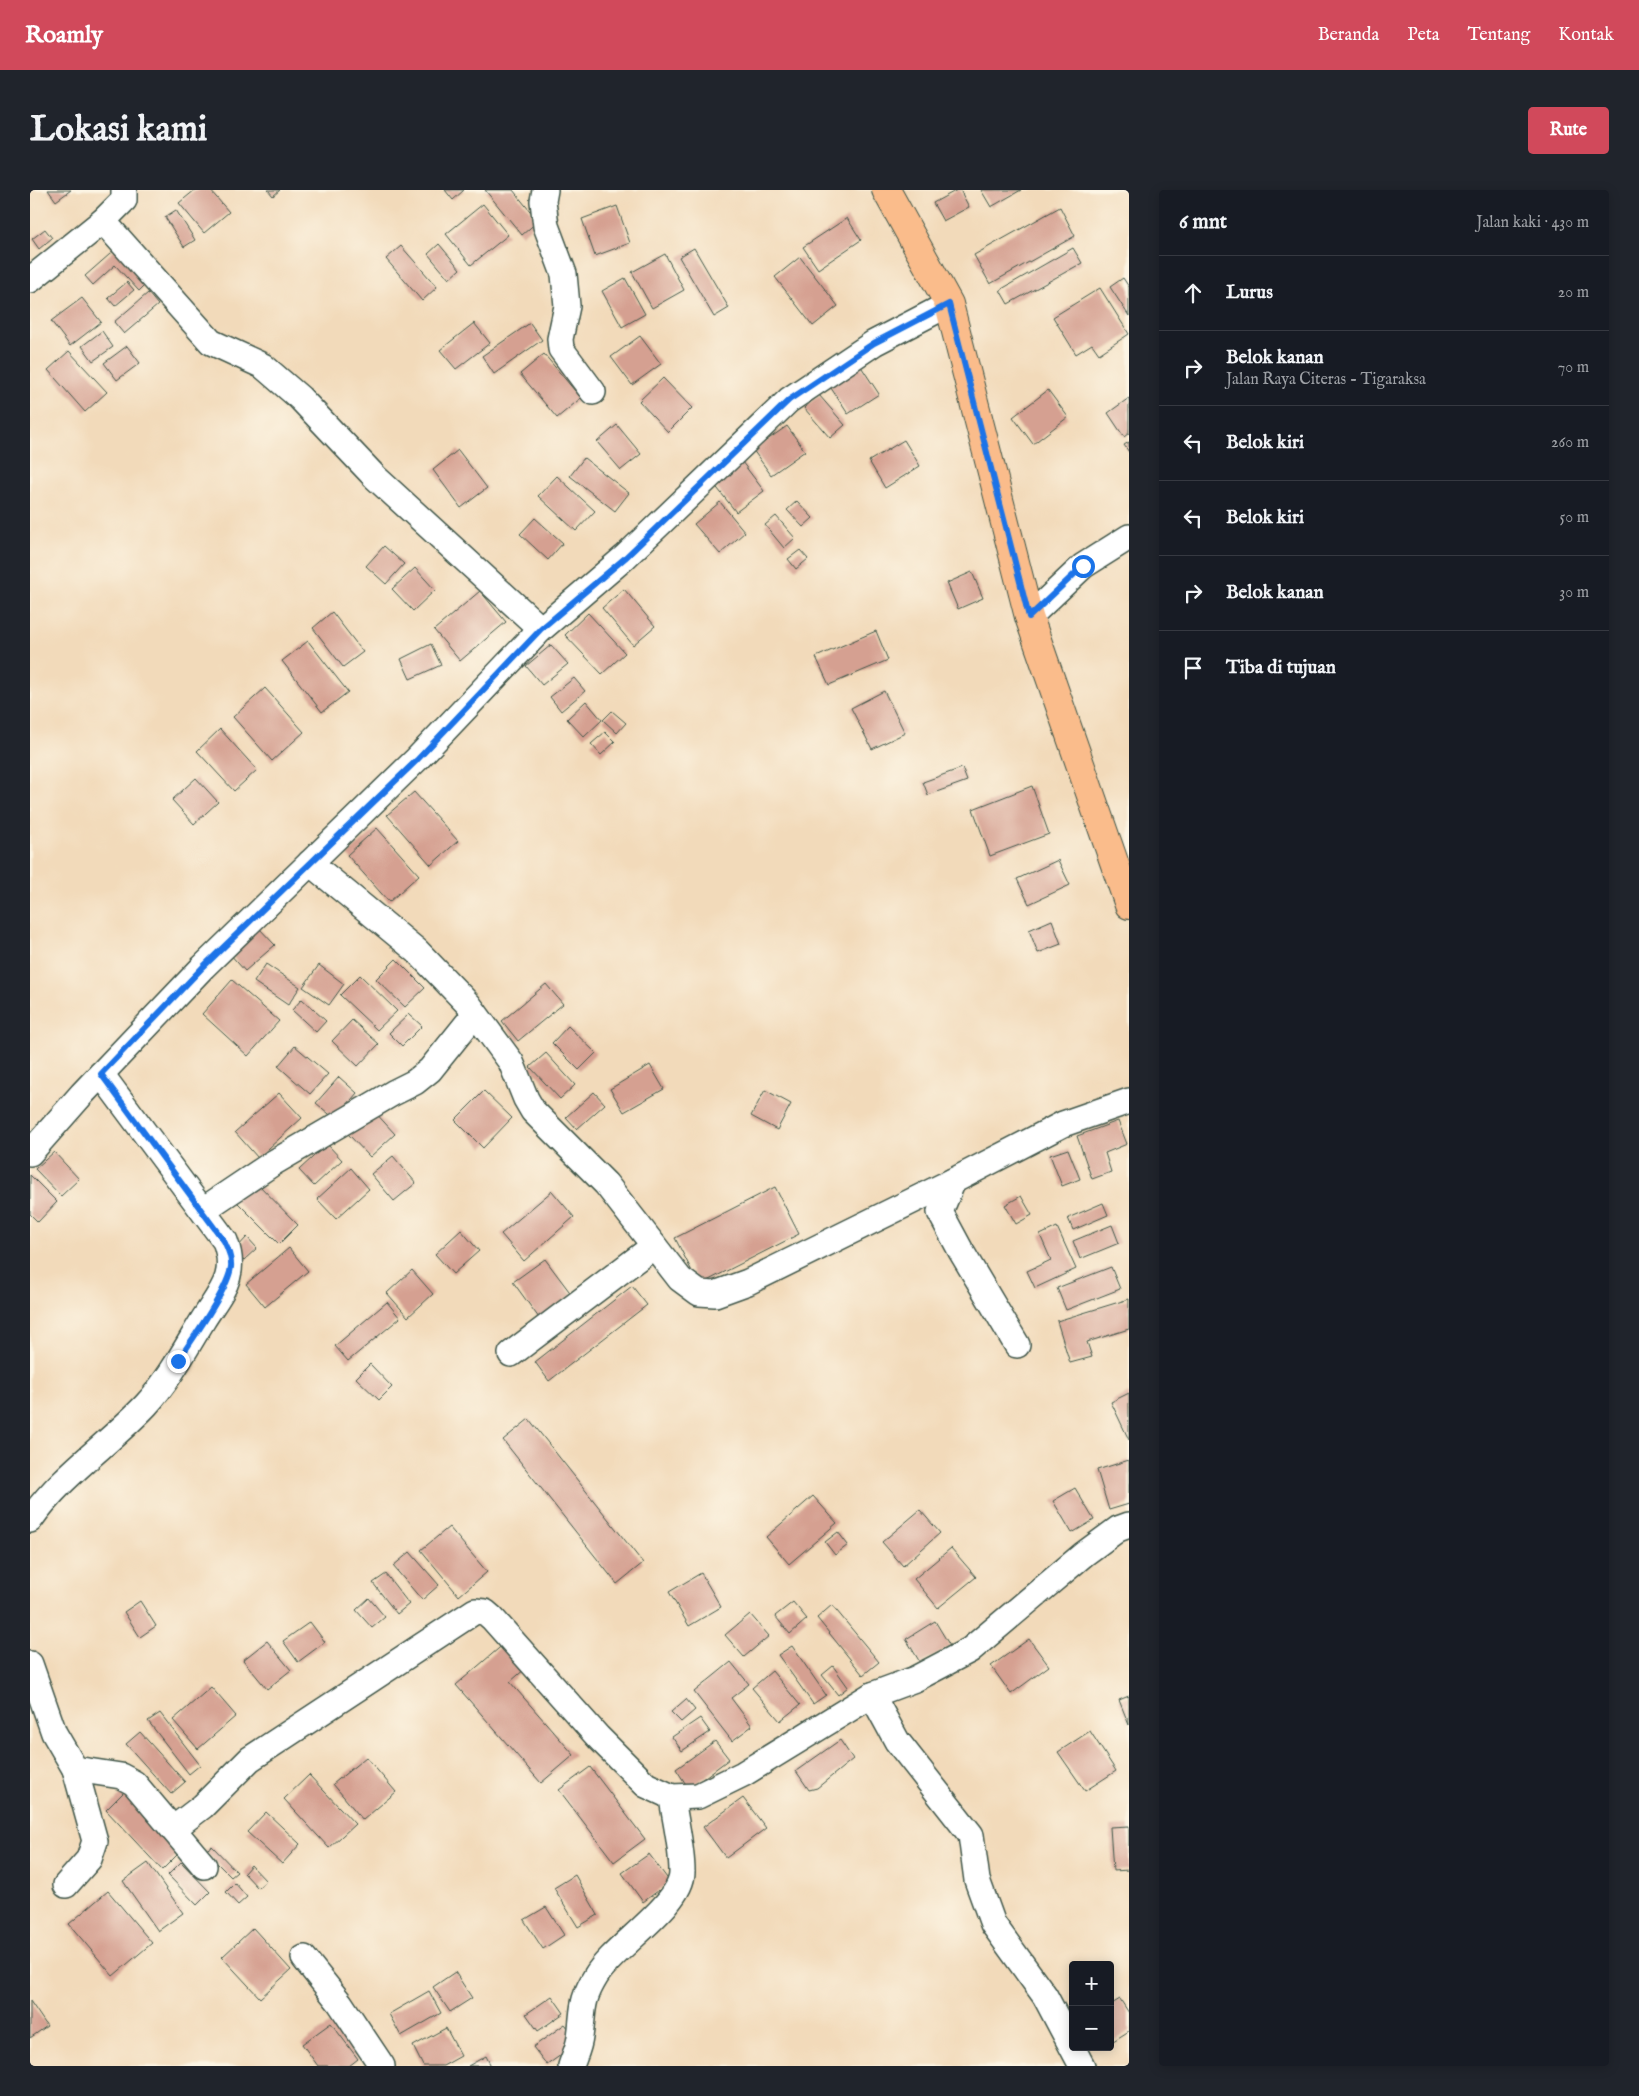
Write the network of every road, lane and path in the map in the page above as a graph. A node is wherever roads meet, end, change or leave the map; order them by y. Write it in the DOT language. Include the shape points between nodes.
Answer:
graph roads {
  1 [pos="124,190"];
  2 [pos="545,190"];
  3 [pos="894,193"];
  4 [pos="103,221"];
  5 [pos="30,280"];
  6 [pos="949,304"];
  7 [pos="593,392"];
  8 [pos="1129,537"];
  9 [pos="1029,617"];
  10 [pos="541,629"];
  11 [pos="310,863"];
  12 [pos="1129,905"];
  13 [pos="475,1014"];
  14 [pos="101,1074"];
  15 [pos="1129,1101"];
  16 [pos="30,1153"];
  17 [pos="953,1182"];
  18 [pos="203,1210"];
  19 [pos="654,1246"];
  20 [pos="1017,1345"];
  21 [pos="511,1354"];
  22 [pos="30,1520"];
  23 [pos="1129,1525"];
  24 [pos="30,1664"];
  25 [pos="872,1695"];
  26 [pos="75,1769"];
  27 [pos="672,1797"];
  28 [pos="173,1829"];
  29 [pos="204,1866"];
  30 [pos="66,1885"];
  31 [pos="304,1958"];
  32 [pos="382,2066"];
  33 [pos="571,2066"];
  34 [pos="1082,2066"];
  1 -- 4 [label="street" via="124,200"];
  2 -- 7 [label="street" via="546,226 565,282 567,306 560,338 561,349"];
  3 -- 6 [label="main road"];
  4 -- 5 [label="street"];
  4 -- 10 [label="street" via="211,342 263,366 300,398 375,477"];
  6 -- 9 [label="main road"];
  6 -- 10 [label="street" via="874,343 789,400 625,558"];
  8 -- 9 [label="street" via="1083,566"];
  9 -- 12 [label="main road"];
  10 -- 11 [label="street" via="417,760"];
  11 -- 13 [label="street" via="417,951"];
  11 -- 14 [label="street" via="203,967"];
  13 -- 18 [label="street" via="430,1070 415,1082 273,1163"];
  13 -- 19 [label="street" via="511,1062 534,1111 606,1184"];
  14 -- 16 [label="street"];
  14 -- 18 [label="street"];
  15 -- 17 [label="street" via="1063,1124"];
  17 -- 19 [label="street" via="748,1282 715,1294 699,1294 680,1279"];
  17 -- 20 [label="street" via="940,1212"];
  18 -- 22 [label="street" via="230,1255 231,1267 222,1290 147,1404 68,1478"];
  19 -- 21 [label="street"];
  23 -- 25 [label="street" via="1118,1529 1084,1554 970,1650 915,1680"];
  24 -- 26 [label="street" via="54,1733"];
  25 -- 27 [label="street" via="736,1777 698,1796"];
  25 -- 34 [label="street" via="897,1741 971,1835 977,1880 993,1924 1045,1996"];
  26 -- 28 [label="street" via="122,1776 134,1783"];
  26 -- 30 [label="street" via="94,1841 90,1859"];
  27 -- 28 [label="street" via="646,1785 598,1737 492,1618 485,1612 475,1611 250,1759 203,1806"];
  27 -- 33 [label="street" via="682,1874 676,1890 597,1973 586,1994 580,2039"];
  28 -- 29 [label="street"];
  31 -- 32 [label="street" via="340,2003"];
}
